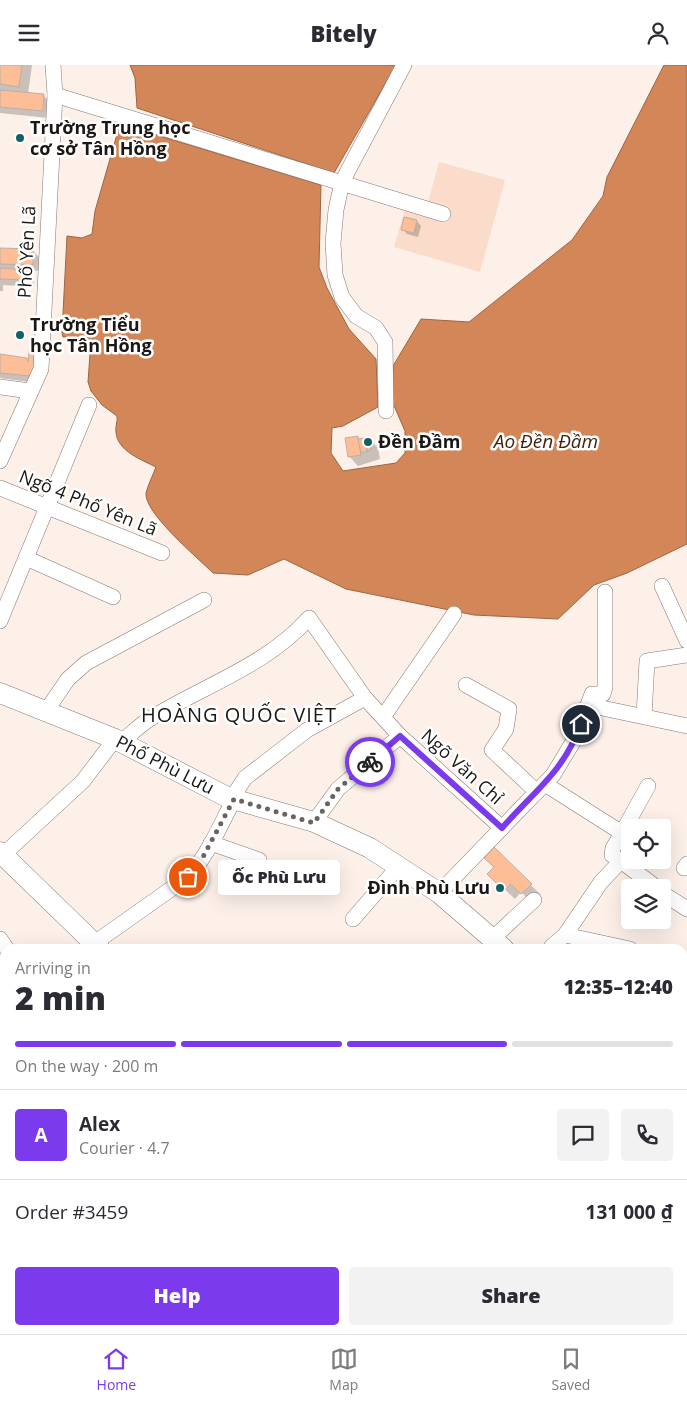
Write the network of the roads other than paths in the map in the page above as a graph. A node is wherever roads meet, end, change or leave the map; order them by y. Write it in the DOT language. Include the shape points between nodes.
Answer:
graph roads {
  1 [pos="53,65"];
  2 [pos="404,65"];
  3 [pos="55,95"];
  4 [pos="342,182"];
  5 [pos="443,214"];
  6 [pos="0,387"];
  7 [pos="30,391"];
  8 [pos="89,405"];
  9 [pos="386,411"];
  10 [pos="0,461"];
  11 [pos="0,488"];
  12 [pos="47,507"];
  13 [pos="162,553"];
  14 [pos="26,558"];
  15 [pos="662,586"];
  16 [pos="605,592"];
  17 [pos="113,597"];
  18 [pos="204,599"];
  19 [pos="454,614"];
  20 [pos="0,621"];
  21 [pos="687,641"];
  22 [pos="687,655"];
  23 [pos="466,685"];
  24 [pos="0,693"];
  25 [pos="365,699"];
  26 [pos="588,705"];
  27 [pos="46,711"];
  28 [pos="644,716"];
  29 [pos="382,717"];
  30 [pos="687,726"];
  31 [pos="400,736"];
  32 [pos="118,740"];
  33 [pos="648,786"];
  34 [pos="541,788"];
  35 [pos="233,799"];
  36 [pos="630,819"];
  37 [pos="314,823"];
  38 [pos="502,828"];
  39 [pos="621,832"];
  40 [pos="621,835"];
  41 [pos="211,843"];
  42 [pos="3,860"];
  43 [pos="259,860"];
  44 [pos="621,861"];
  45 [pos="399,866"];
  46 [pos="632,869"];
  47 [pos="645,879"];
  48 [pos="439,893"];
  49 [pos="671,899"];
  50 [pos="534,900"];
  51 [pos="687,909"];
  52 [pos="353,919"];
  53 [pos="565,935"];
  54 [pos="90,944"];
  55 [pos="97,944"];
  56 [pos="495,944"];
  57 [pos="554,944"];
  58 [pos="607,944"];
  1 -- 3 [label="street, Phố Yên Lã"];
  2 -- 4 [label="street"];
  3 -- 4 [label="street"];
  3 -- 7 [label="street, Phố Yên Lã" via="41,369"];
  4 -- 5 [label="street"];
  4 -- 9 [label="street" via="333,243 335,275 342,297 356,316 376,328 385,342"];
  6 -- 7 [label="street"];
  7 -- 10 [label="street, Phố Yên Lã"];
  8 -- 12 [label="street"];
  11 -- 12 [label="street, Ngõ 4 Phố Yên Lã"];
  12 -- 13 [label="street, Ngõ 4 Phố Yên Lã"];
  12 -- 14 [label="street"];
  14 -- 17 [label="street"];
  14 -- 20 [label="street"];
  15 -- 21 [label="street"];
  16 -- 26 [label="street" via="605,687 603,694 592,694"];
  18 -- 27 [label="street" via="86,663 68,679"];
  19 -- 29 [label="street"];
  22 -- 28 [label="street" via="648,661"];
  23 -- 34 [label="street" via="509,709 506,729 492,750"];
  24 -- 27 [label="main road, Phố Phù Lưu"];
  25 -- 29 [label="street"];
  25 -- 32 [label="street" via="309,618 292,637 252,665"];
  25 -- 35 [label="street" via="307,730 245,778"];
  26 -- 28 [label="street"];
  26 -- 34 [label="street" via="576,737 553,775"];
  27 -- 32 [label="main road, Phố Phù Lưu"];
  28 -- 30 [label="street"];
  29 -- 31 [label="street"];
  31 -- 37 [label="street, Ngõ Văn Chỉ" via="338,789"];
  31 -- 38 [label="street, Ngõ Văn Chỉ"];
  32 -- 35 [label="main road, Phố Phù Lưu"];
  32 -- 42 [label="street" via="83,781"];
  33 -- 36 [label="street"];
  34 -- 38 [label="street"];
  34 -- 39 [label="street"];
  35 -- 37 [label="main road, Phố Phù Lưu"];
  35 -- 41 [label="street"];
  37 -- 45 [label="main road, Phố Phù Lưu" via="370,848"];
  38 -- 48 [label="street"];
  40 -- 44 [label="street" via="612,855"];
  41 -- 43 [label="street"];
  41 -- 55 [label="street" via="188,877"];
  42 -- 54 [label="main road"];
  44 -- 53 [label="street" via="601,882"];
  45 -- 48 [label="main road, Phố Phù Lưu"];
  45 -- 52 [label="street"];
  46 -- 47 [label="street"];
  48 -- 56 [label="main road, Phố Phù Lưu"];
  49 -- 51 [label="street"];
  50 -- 56 [label="street"];
  53 -- 57 [label="street"];
  53 -- 58 [label="street"];
}
